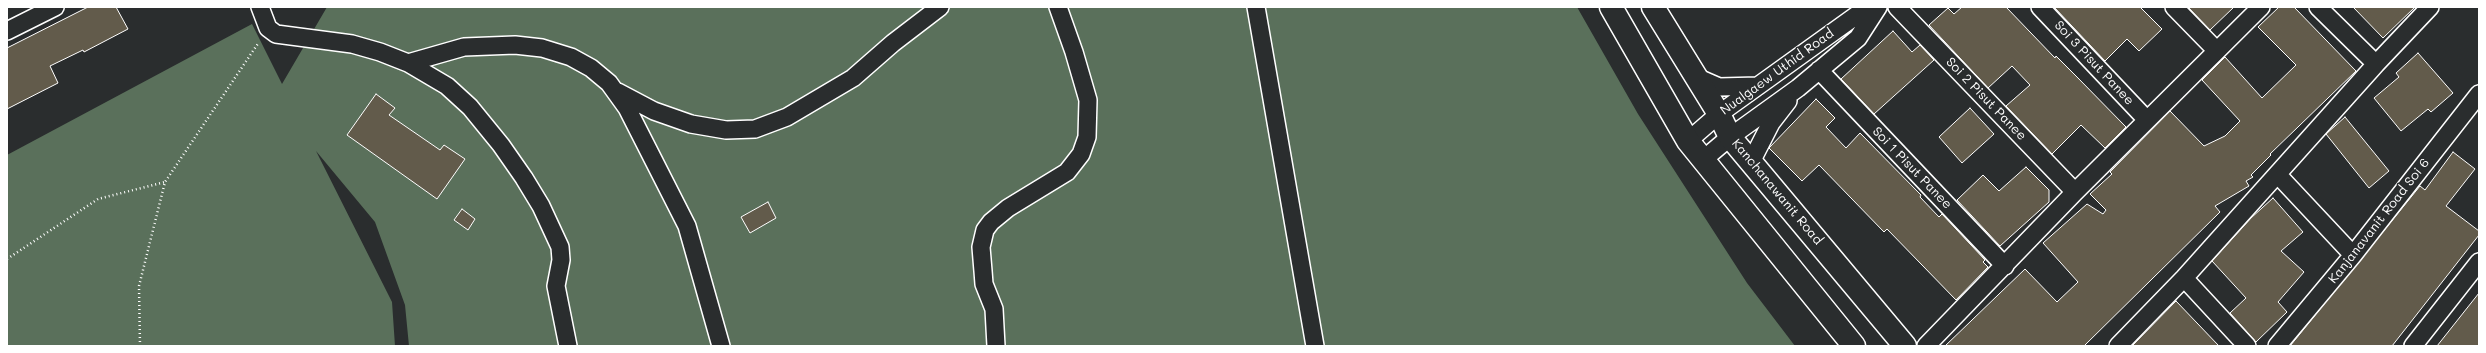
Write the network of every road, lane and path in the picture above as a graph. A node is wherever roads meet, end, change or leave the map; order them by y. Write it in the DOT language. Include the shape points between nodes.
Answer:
graph roads {
  1 [pos="55,7"];
  2 [pos="260,7"];
  3 [pos="940,7"];
  4 [pos="1058,7"];
  5 [pos="1256,7"];
  6 [pos="1611,7"];
  7 [pos="1653,7"];
  8 [pos="1868,7"];
  9 [pos="1878,7"];
  10 [pos="1897,7"];
  11 [pos="2040,7"];
  12 [pos="2174,7"];
  13 [pos="2261,7"];
  14 [pos="2318,7"];
  15 [pos="2430,7"];
  16 [pos="268,28"];
  17 [pos="7,31"];
  18 [pos="2217,51"];
  19 [pos="408,63"];
  20 [pos="2376,64"];
  21 [pos="1819,70"];
  22 [pos="1696,77"];
  23 [pos="1758,86"];
  24 [pos="1798,88"];
  25 [pos="616,91"];
  26 [pos="2479,94"];
  27 [pos="1719,114"];
  28 [pos="2147,120"];
  29 [pos="1730,137"];
  30 [pos="1688,141"];
  31 [pos="1704,159"];
  32 [pos="1751,162"];
  33 [pos="2278,175"];
  34 [pos="165,182"];
  35 [pos="2075,192"];
  36 [pos="2353,255"];
  37 [pos="7,259"];
  38 [pos="2479,262"];
  39 [pos="2005,266"];
  40 [pos="2184,278"];
  41 [pos="140,346"];
  42 [pos="568,346"];
  43 [pos="721,346"];
  44 [pos="996,346"];
  45 [pos="1315,346"];
  46 [pos="1854,346"];
  47 [pos="1905,346"];
  48 [pos="1926,346"];
  49 [pos="2118,346"];
  50 [pos="2246,346"];
  51 [pos="2277,346"];
  52 [pos="2413,346"];
  1 -- 17 [label="street"];
  2 -- 16 [label="street"];
  3 -- 25 [label="street" via="853,78 787,117 755,129 731,131 691,124 654,111"];
  4 -- 44 [label="street" via="1088,100 1087,137 1081,154 1067,172 1008,208 985,230 981,247 984,284 994,309"];
  5 -- 45 [label="street"];
  6 -- 30 [label="main road"];
  7 -- 22 [label="main road, Kanchanawanit Road"];
  8 -- 23 [label="street, Nualgaew Uthid Road"];
  9 -- 21 [label="street, Nualgaew Uthid Road" via="1858,38"];
  10 -- 35 [label="street, Soi 2 Pisut Panee"];
  11 -- 28 [label="street, Soi 3 Pisut Panee"];
  12 -- 18 [label="street"];
  13 -- 18 [label="street"];
  14 -- 20 [label="street"];
  15 -- 20 [label="street"];
  16 -- 19 [label="street" via="280,36 365,47"];
  16 -- 34 [label="path"];
  18 -- 28 [label="street"];
  19 -- 25 [label="street" via="464,47 500,44 530,46 577,60 599,74"];
  19 -- 42 [label="street" via="447,86 467,103 501,145 541,206 560,247 561,260 556,286"];
  20 -- 33 [label="street"];
  21 -- 24 [label="street, Nualgaew Uthid Road"];
  21 -- 39 [label="street, Soi 1 Pisut Panee"];
  22 -- 23 [label="street" via="1719,87"];
  22 -- 27 [label="main road, Kanchanawanit Road"];
  23 -- 27 [label="street, Nualgaew Uthid Road"];
  24 -- 29 [label="street, Nualgaew Uthid Road"];
  24 -- 32 [label="street" via="1772,123"];
  25 -- 43 [label="street" via="687,226"];
  26 -- 36 [label="street, Kanjanavanit Road Soi 6"];
  27 -- 29 [label="main road, Kanchanawanit Road"];
  27 -- 30 [label="street, Nualgaew Uthid Road"];
  28 -- 35 [label="street"];
  29 -- 31 [label="street, Nualgaew Uthid Road"];
  29 -- 32 [label="main road, Kanchanawanit Road"];
  30 -- 31 [label="main road"];
  31 -- 46 [label="main road"];
  32 -- 47 [label="main road, Kanchanawanit Road"];
  33 -- 36 [label="street"];
  33 -- 40 [label="street"];
  34 -- 37 [label="path" via="98,199"];
  34 -- 41 [label="path" via="139,286"];
  35 -- 39 [label="street"];
  36 -- 51 [label="street, Kanjanavanit Road Soi 6"];
  38 -- 52 [label="street"];
  39 -- 48 [label="street"];
  40 -- 49 [label="street"];
  40 -- 50 [label="street"];
}
